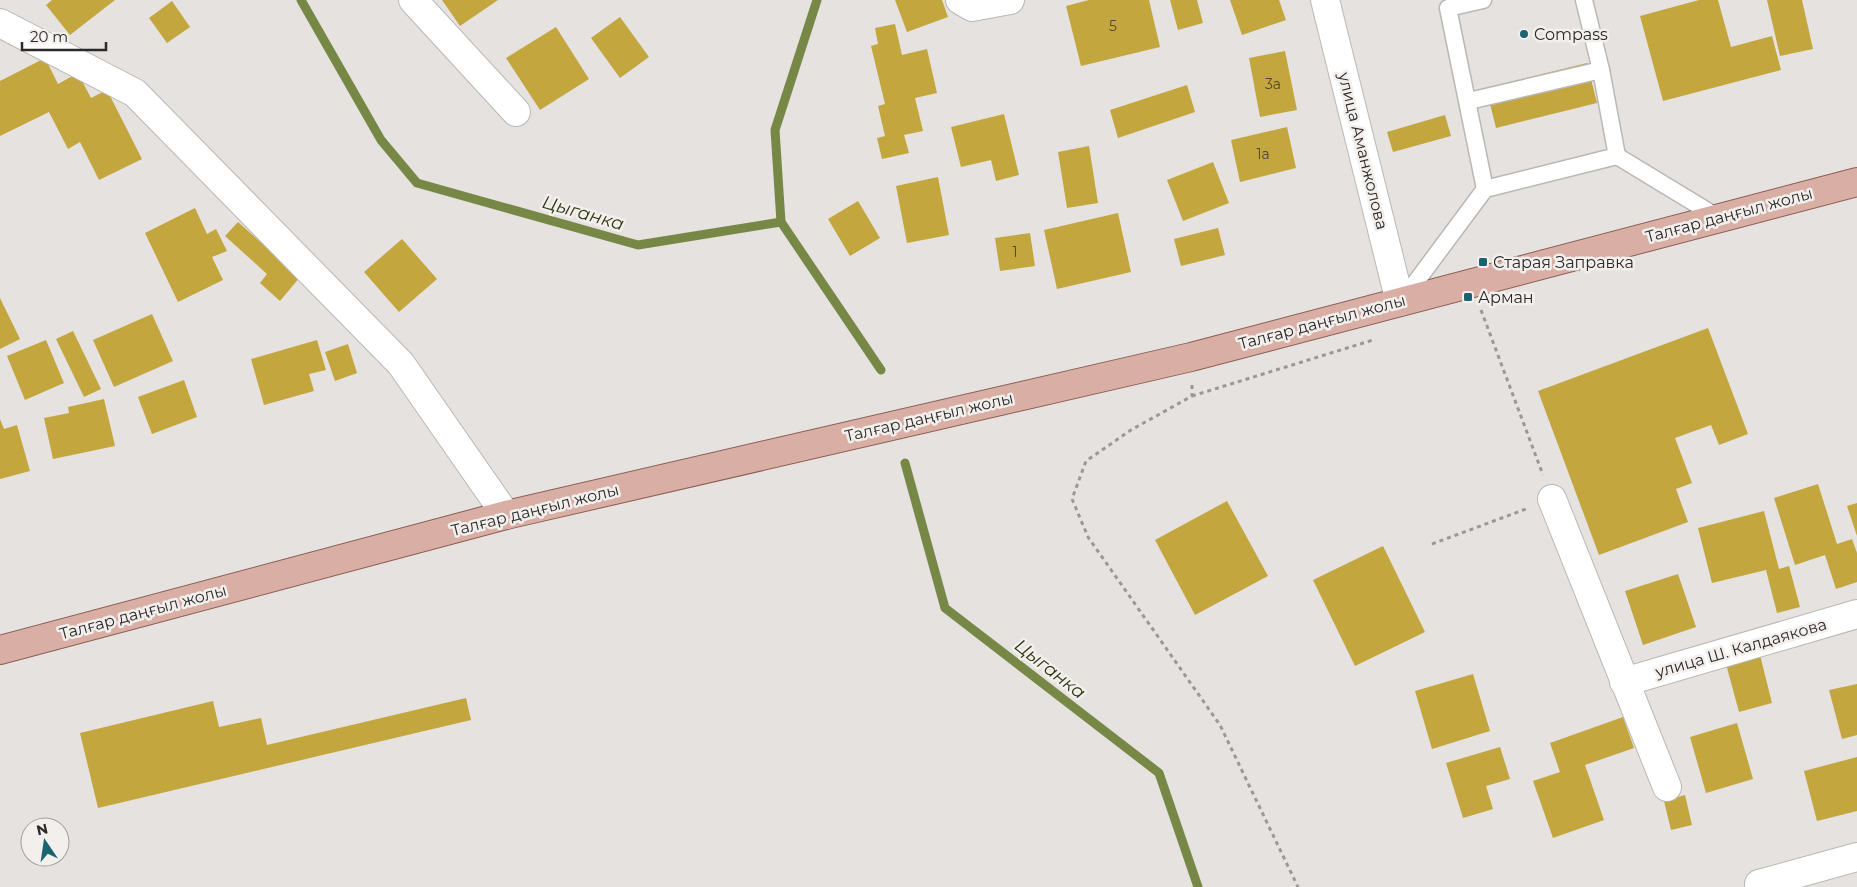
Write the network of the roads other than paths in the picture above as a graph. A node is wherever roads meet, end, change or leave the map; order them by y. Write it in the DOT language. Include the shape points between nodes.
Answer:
graph roads {
  1 [pos="414,0"];
  2 [pos="960,0"];
  3 [pos="1010,0"];
  4 [pos="1325,0"];
  5 [pos="1482,0"];
  6 [pos="1584,0"];
  7 [pos="0,23"];
  8 [pos="1601,70"];
  9 [pos="1469,101"];
  10 [pos="516,112"];
  11 [pos="1616,156"];
  12 [pos="1857,182"];
  13 [pos="1485,190"];
  14 [pos="1719,218"];
  15 [pos="1400,302"];
  16 [pos="1552,499"];
  17 [pos="506,515"];
  18 [pos="1857,614"];
  19 [pos="0,650"];
  20 [pos="1624,682"];
  21 [pos="1667,787"];
  22 [pos="1857,857"];
  23 [pos="1759,884"];
  1 -- 10 [label="street"];
  2 -- 3 [label="street" via="972,7"];
  4 -- 15 [label="street, улица Аманжолова"];
  5 -- 9 [label="lane" via="1448,8"];
  6 -- 8 [label="lane"];
  7 -- 17 [label="street" via="135,93 401,364"];
  8 -- 9 [label="lane"];
  8 -- 11 [label="lane"];
  9 -- 13 [label="lane"];
  11 -- 13 [label="lane"];
  11 -- 14 [label="lane"];
  12 -- 14 [label="main road, Талғар даңғыл жолы"];
  13 -- 15 [label="lane"];
  14 -- 15 [label="main road, Талғар даңғыл жолы"];
  15 -- 17 [label="main road, Талғар даңғыл жолы" via="1191,357"];
  16 -- 20 [label="street"];
  17 -- 19 [label="main road, Талғар даңғыл жолы"];
  18 -- 20 [label="street, улица Ш. Калдаякова"];
  20 -- 21 [label="street"];
  22 -- 23 [label="street"];
}
